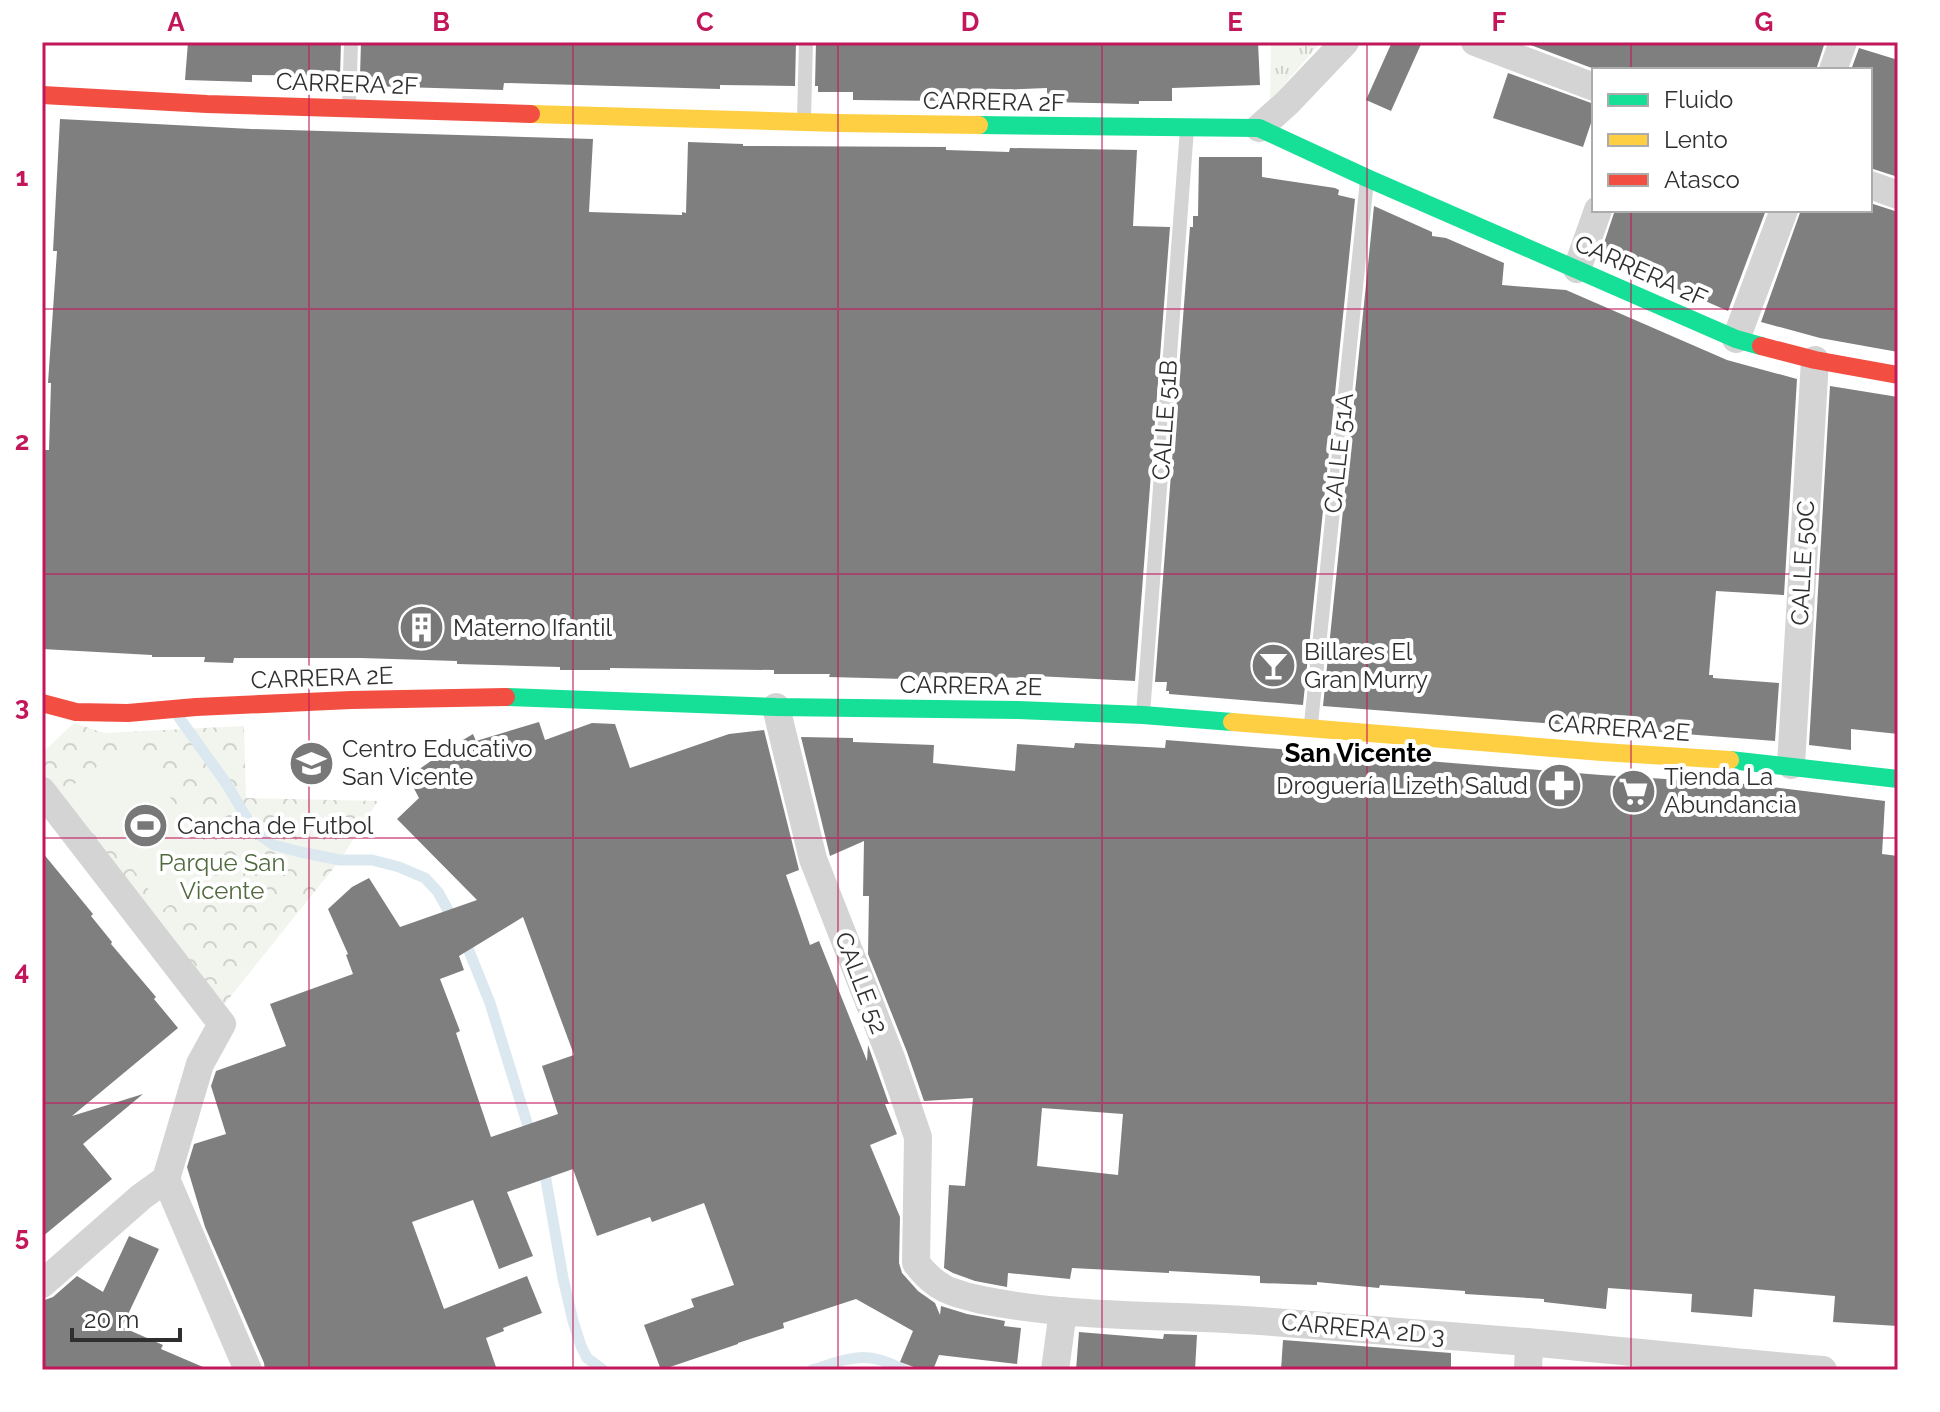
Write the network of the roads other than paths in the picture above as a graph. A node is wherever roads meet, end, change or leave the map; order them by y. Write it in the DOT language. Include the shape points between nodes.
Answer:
graph roads {
  1 [pos="351,42"];
  2 [pos="806,42"];
  3 [pos="1345,42"];
  4 [pos="1475,42"];
  5 [pos="1843,42"];
  6 [pos="1834,68"];
  7 [pos="1592,86"];
  8 [pos="42,95"];
  9 [pos="349,108"];
  10 [pos="803,122"];
  11 [pos="1187,126"];
  12 [pos="1259,128"];
  13 [pos="1367,178"];
  14 [pos="1872,186"];
  15 [pos="1898,195"];
  16 [pos="1597,212"];
  17 [pos="1783,212"];
  18 [pos="1577,269"];
  19 [pos="1736,339"];
  20 [pos="1815,360"];
  21 [pos="1898,375"];
  22 [pos="42,703"];
  23 [pos="776,707"];
  24 [pos="1143,715"];
  25 [pos="1310,729"];
  26 [pos="1791,765"];
  27 [pos="1898,779"];
  28 [pos="42,791"];
  29 [pos="166,1179"];
  30 [pos="916,1263"];
  31 [pos="42,1284"];
  32 [pos="1063,1311"];
  33 [pos="1529,1356"];
  34 [pos="248,1370"];
  35 [pos="1055,1370"];
  36 [pos="1823,1370"];
  1 -- 9 [label="lane"];
  2 -- 10 [label="lane"];
  3 -- 12 [label="street"];
  4 -- 7 [label="street"];
  5 -- 6 [label="street"];
  8 -- 9 [label="street, CARRERA 2F"];
  9 -- 10 [label="street, CARRERA 2F"];
  10 -- 11 [label="street, CARRERA 2F"];
  11 -- 12 [label="street, CARRERA 2F"];
  11 -- 24 [label="lane, CALLE 51B"];
  12 -- 13 [label="street, CARRERA 2F"];
  13 -- 18 [label="street, CARRERA 2F"];
  13 -- 25 [label="lane, CALLE 51A"];
  14 -- 15 [label="street"];
  16 -- 18 [label="street"];
  17 -- 19 [label="street"];
  18 -- 19 [label="street, CARRERA 2F"];
  19 -- 20 [label="street, CARRERA 2F"];
  20 -- 21 [label="street, CARRERA 2F"];
  20 -- 26 [label="street, CALLE 50C"];
  22 -- 23 [label="street, CARRERA 2E" via="76,712 128,713 466,697"];
  23 -- 24 [label="street, CARRERA 2E"];
  23 -- 30 [label="street, CALLE 52" via="813,859 918,1137"];
  24 -- 25 [label="street, CARRERA 2E"];
  25 -- 26 [label="street, CARRERA 2E"];
  26 -- 27 [label="street, CARRERA 2E"];
  28 -- 29 [label="street" via="222,1024 200,1064"];
  29 -- 31 [label="street"];
  29 -- 34 [label="street"];
  30 -- 32 [label="street, CARRERA 2D 3" via="939,1287 959,1294"];
  32 -- 33 [label="street, CARRERA 2D 3" via="1235,1319"];
  32 -- 35 [label="street"];
  33 -- 36 [label="street, CARRERA 2D 3" via="1673,1358"];
}
